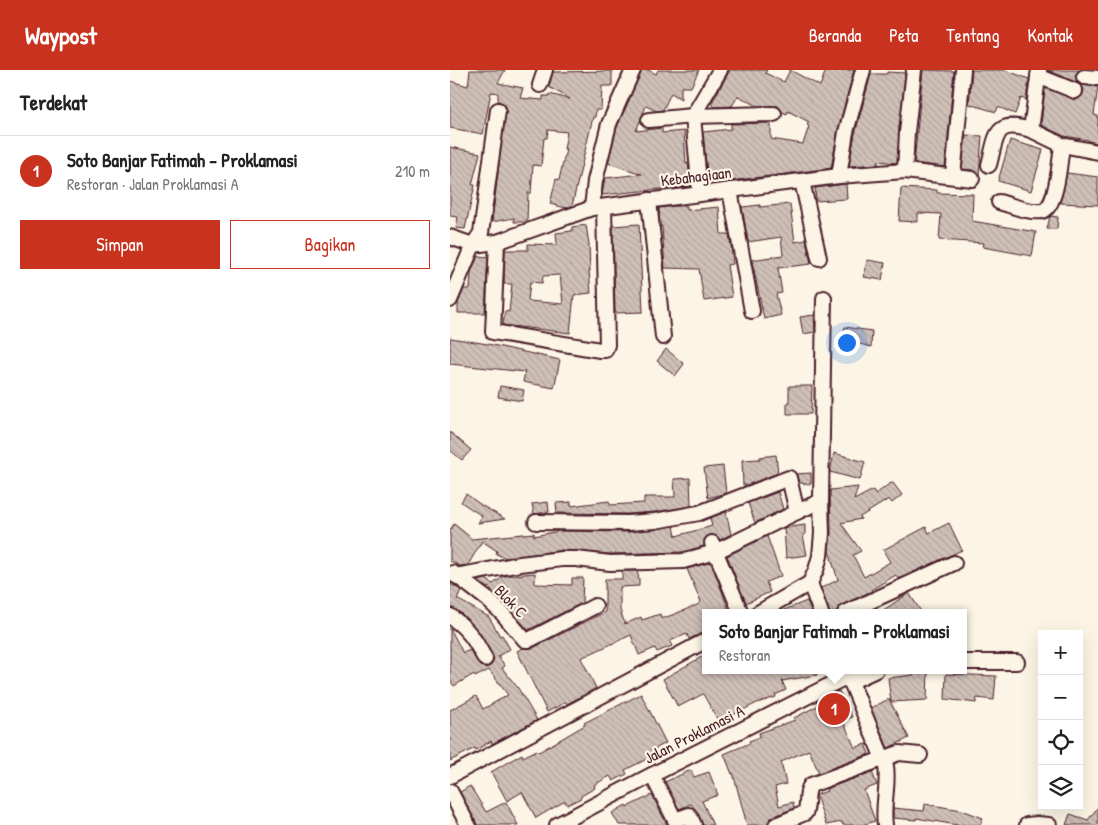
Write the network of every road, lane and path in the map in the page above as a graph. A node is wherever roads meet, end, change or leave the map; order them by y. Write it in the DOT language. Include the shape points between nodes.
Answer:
graph roads {
  1 [pos="545,70"];
  2 [pos="633,70"];
  3 [pos="720,70"];
  4 [pos="863,70"];
  5 [pos="914,70"];
  6 [pos="963,70"];
  7 [pos="1038,73"];
  8 [pos="540,85"];
  9 [pos="1075,90"];
  10 [pos="498,110"];
  11 [pos="774,114"];
  12 [pos="693,116"];
  13 [pos="649,120"];
  14 [pos="1030,130"];
  15 [pos="1062,145"];
  16 [pos="1098,152"];
  17 [pos="990,165"];
  18 [pos="905,171"];
  19 [pos="839,176"];
  20 [pos="953,176"];
  21 [pos="972,179"];
  22 [pos="802,180"];
  23 [pos="730,190"];
  24 [pos="700,194"];
  25 [pos="649,200"];
  26 [pos="999,202"];
  27 [pos="598,208"];
  28 [pos="450,237"];
  29 [pos="497,242"];
  30 [pos="473,246"];
  31 [pos="819,258"];
  32 [pos="824,298"];
  33 [pos="450,300"];
  34 [pos="752,311"];
  35 [pos="663,337"];
  36 [pos="821,501"];
  37 [pos="797,512"];
  38 [pos="536,522"];
  39 [pos="713,548"];
  40 [pos="954,563"];
  41 [pos="453,574"];
  42 [pos="810,583"];
  43 [pos="595,606"];
  44 [pos="739,609"];
  45 [pos="765,609"];
  46 [pos="820,609"];
  47 [pos="854,609"];
  48 [pos="450,616"];
  49 [pos="702,643"];
  50 [pos="485,659"];
  51 [pos="967,662"];
  52 [pos="1017,662"];
  53 [pos="848,676"];
  54 [pos="920,755"];
  55 [pos="884,758"];
  56 [pos="652,775"];
  57 [pos="450,776"];
  58 [pos="450,791"];
  59 [pos="565,823"];
  60 [pos="468,825"];
  61 [pos="694,825"];
  62 [pos="776,825"];
  63 [pos="885,825"];
  64 [pos="1027,825"];
  65 [pos="1049,825"];
  1 -- 8 [label="street"];
  2 -- 27 [label="street" via="609,124 595,181"];
  3 -- 12 [label="street"];
  4 -- 19 [label="street" via="846,132"];
  5 -- 18 [label="street"];
  6 -- 20 [label="street"];
  7 -- 9 [label="street"];
  7 -- 14 [label="street"];
  10 -- 30 [label="street" via="481,233"];
  11 -- 12 [label="street"];
  12 -- 13 [label="street"];
  12 -- 24 [label="street"];
  14 -- 15 [label="street"];
  14 -- 17 [label="street" via="1018,126 1004,127 999,131"];
  15 -- 16 [label="street"];
  15 -- 26 [label="street" via="1057,182 1048,208 1030,210"];
  18 -- 19 [label="street, Kebahagiaan"];
  18 -- 20 [label="street, Kebahagiaan"];
  19 -- 22 [label="street, Kebahagiaan"];
  20 -- 21 [label="street, Kebahagiaan"];
  22 -- 23 [label="street, Kebahagiaan"];
  22 -- 31 [label="street"];
  23 -- 24 [label="street, Kebahagiaan"];
  23 -- 34 [label="street"];
  24 -- 25 [label="street, Kebahagiaan"];
  25 -- 27 [label="street, Kebahagiaan"];
  25 -- 35 [label="street"];
  27 -- 29 [label="street, Kebahagiaan"];
  27 -- 29 [label="street" via="605,350 493,332"];
  28 -- 30 [label="street"];
  29 -- 30 [label="street, Kebahagiaan"];
  30 -- 33 [label="street"];
  32 -- 36 [label="street"];
  36 -- 37 [label="street"];
  36 -- 42 [label="street" via="820,556"];
  37 -- 38 [label="street" via="790,478 699,513 628,523"];
  37 -- 39 [label="street"];
  39 -- 41 [label="street" via="683,561 610,563 562,559"];
  39 -- 44 [label="street"];
  40 -- 47 [label="street"];
  41 -- 43 [label="street, Blok C" via="487,599 525,640"];
  42 -- 45 [label="street"];
  42 -- 46 [label="street"];
  48 -- 50 [label="street" via="474,638"];
  49 -- 57 [label="street"];
  51 -- 52 [label="street"];
  53 -- 55 [label="street"];
  53 -- 56 [label="street, Jalan Proklamasi A"];
  54 -- 55 [label="street" via="900,752"];
  55 -- 62 [label="street" via="810,786 805,813"];
  55 -- 63 [label="street" via="887,774"];
  56 -- 59 [label="street, Jalan Proklamasi A"];
  56 -- 61 [label="street" via="675,820 689,815"];
  58 -- 60 [label="street"];
  64 -- 65 [label="street"];
}
